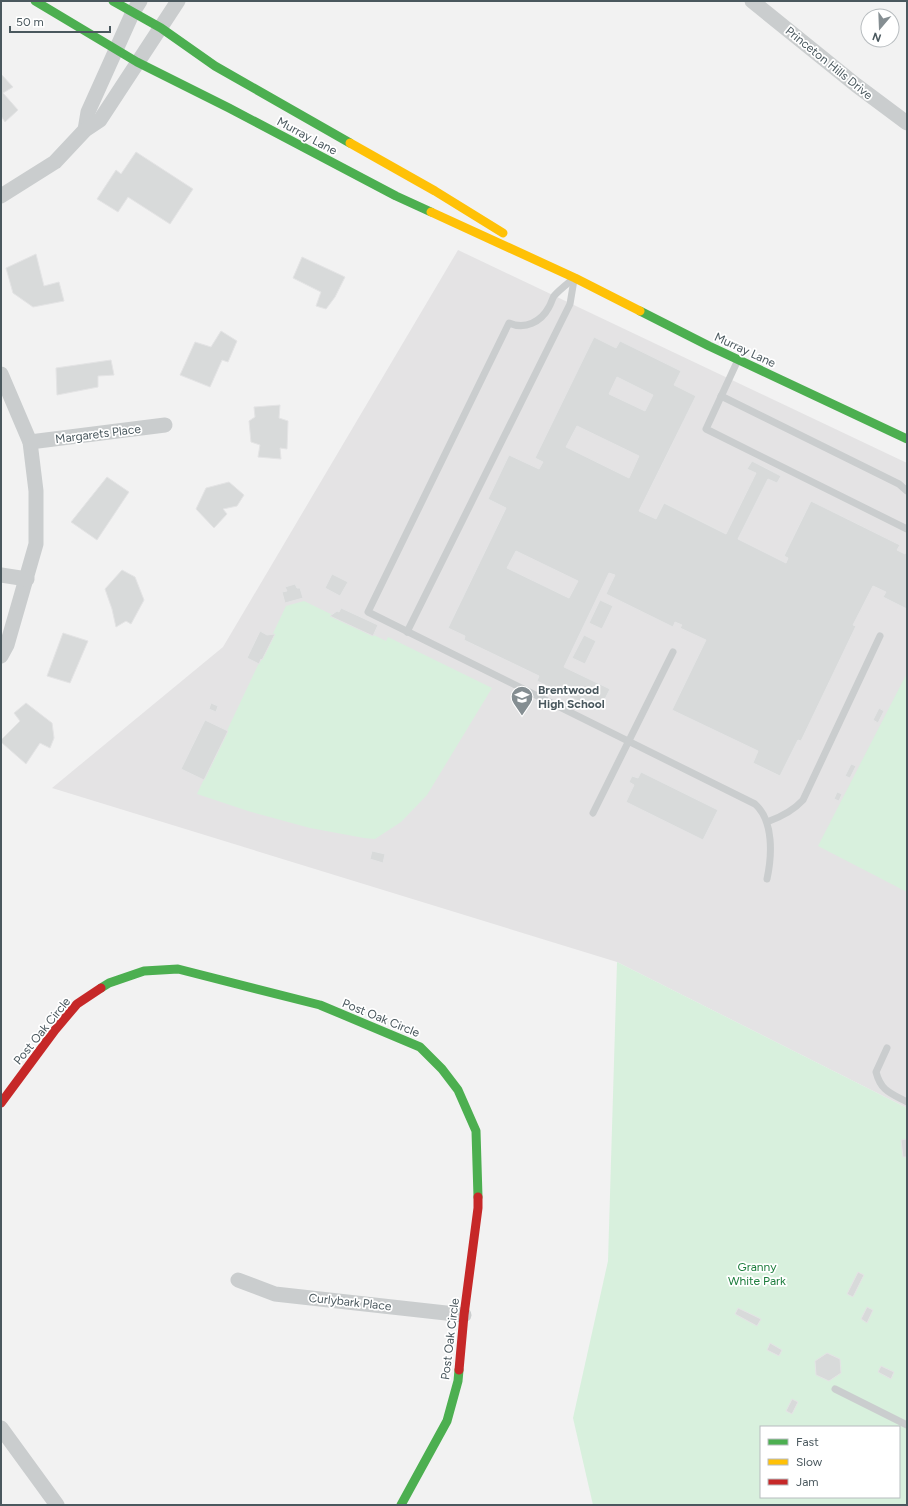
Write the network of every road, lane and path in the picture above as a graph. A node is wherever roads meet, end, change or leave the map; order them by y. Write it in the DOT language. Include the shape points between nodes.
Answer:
graph roads {
  1 [pos="35,1"];
  2 [pos="113,1"];
  3 [pos="178,1"];
  4 [pos="752,1"];
  5 [pos="136,7"];
  6 [pos="161,28"];
  7 [pos="116,49"];
  8 [pos="137,62"];
  9 [pos="907,123"];
  10 [pos="85,130"];
  11 [pos="1,196"];
  12 [pos="574,278"];
  13 [pos="738,360"];
  14 [pos="1,374"];
  15 [pos="721,396"];
  16 [pos="165,425"];
  17 [pos="907,440"];
  18 [pos="30,442"];
  19 [pos="907,491"];
  20 [pos="907,528"];
  21 [pos="1,575"];
  22 [pos="27,580"];
  23 [pos="407,632"];
  24 [pos="880,636"];
  25 [pos="672,652"];
  26 [pos="1,656"];
  27 [pos="628,741"];
  28 [pos="592,813"];
  29 [pos="767,822"];
  30 [pos="767,879"];
  31 [pos="887,1048"];
  32 [pos="907,1102"];
  33 [pos="1,1103"];
  34 [pos="238,1280"];
  35 [pos="464,1315"];
  36 [pos="835,1388"];
  37 [pos="907,1425"];
  38 [pos="1,1428"];
  39 [pos="57,1505"];
  40 [pos="401,1505"];
  1 -- 7 [label="main road, Murray Lane"];
  2 -- 5 [label="main road, Murray Lane"];
  3 -- 6 [label="street"];
  4 -- 9 [label="street, Princeton Hills Drive"];
  5 -- 6 [label="main road, Murray Lane"];
  5 -- 7 [label="street"];
  6 -- 8 [label="street"];
  6 -- 12 [label="main road, Murray Lane" via="215,66 435,191"];
  7 -- 8 [label="main road, Murray Lane"];
  7 -- 10 [label="street" via="88,112"];
  8 -- 10 [label="street" via="100,120"];
  8 -- 12 [label="main road, Murray Lane" via="396,196"];
  10 -- 11 [label="street" via="55,162"];
  12 -- 13 [label="main road, Murray Lane"];
  12 -- 23 [label="lane" via="570,304"];
  12 -- 23 [label="lane" via="554,296 548,309 537,321 522,326 509,323 368,612"];
  13 -- 15 [label="lane"];
  13 -- 17 [label="main road, Murray Lane"];
  14 -- 18 [label="street"];
  15 -- 19 [label="lane" via="899,484"];
  15 -- 20 [label="lane" via="706,429"];
  16 -- 18 [label="street, Margarets Place"];
  18 -- 22 [label="street" via="36,491 36,544"];
  21 -- 22 [label="street"];
  22 -- 26 [label="street" via="7,645"];
  23 -- 27 [label="lane"];
  24 -- 29 [label="lane" via="803,800 785,815"];
  25 -- 27 [label="lane"];
  27 -- 28 [label="lane"];
  27 -- 29 [label="lane" via="751,802 763,812"];
  29 -- 30 [label="lane" via="771,855"];
  31 -- 32 [label="lane" via="876,1072 879,1084 889,1093"];
  33 -- 35 [label="main road, Post Oak Circle" via="77,1004 109,983 144,971 178,970 320,1005 420,1046 458,1090 476,1131 478,1208"];
  34 -- 35 [label="street, Curlybark Place" via="275,1294"];
  35 -- 40 [label="main road, Post Oak Circle" via="458,1381 447,1422"];
  36 -- 37 [label="lane"];
  38 -- 39 [label="street"];
}
